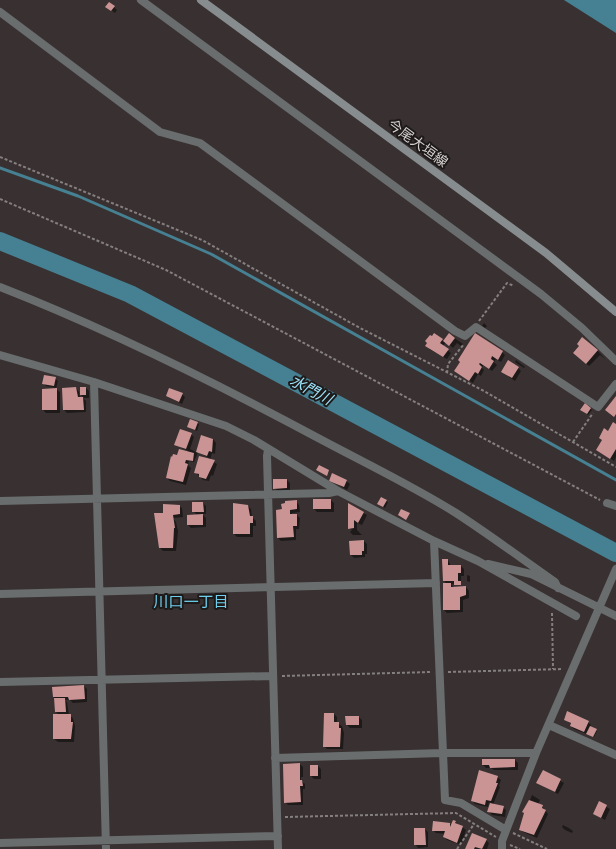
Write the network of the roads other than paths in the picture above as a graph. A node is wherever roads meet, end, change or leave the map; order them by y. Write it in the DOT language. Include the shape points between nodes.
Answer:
graph roads {
  1 [pos="141,0"];
  2 [pos="201,0"];
  3 [pos="0,12"];
  4 [pos="0,287"];
  5 [pos="616,312"];
  6 [pos="0,355"];
  7 [pos="616,361"];
  8 [pos="94,382"];
  9 [pos="616,384"];
  10 [pos="268,450"];
  11 [pos="338,491"];
  12 [pos="269,494"];
  13 [pos="97,497"];
  14 [pos="0,500"];
  15 [pos="607,503"];
  16 [pos="616,506"];
  17 [pos="434,541"];
  18 [pos="478,561"];
  19 [pos="616,569"];
  20 [pos="436,583"];
  21 [pos="270,588"];
  22 [pos="558,588"];
  23 [pos="100,592"];
  24 [pos="0,594"];
  25 [pos="598,608"];
  26 [pos="576,616"];
  27 [pos="616,616"];
  28 [pos="273,676"];
  29 [pos="102,680"];
  30 [pos="0,682"];
  31 [pos="549,725"];
  32 [pos="442,753"];
  33 [pos="536,753"];
  34 [pos="616,755"];
  35 [pos="275,758"];
  36 [pos="506,830"];
  37 [pos="278,836"];
  38 [pos="106,840"];
  39 [pos="0,843"];
  40 [pos="502,845"];
  41 [pos="106,849"];
  42 [pos="278,849"];
  1 -- 7 [label="street" via="541,294"];
  2 -- 5 [label="main road, 今尾大垣線" via="546,253"];
  3 -- 9 [label="street" via="160,132 200,143 465,336 476,327 598,407"];
  4 -- 22 [label="street" via="55,308 267,410 455,513 555,582"];
  6 -- 8 [label="street"];
  8 -- 10 [label="street" via="226,426"];
  8 -- 13 [label="street"];
  10 -- 11 [label="street"];
  10 -- 12 [label="street"];
  11 -- 12 [label="street"];
  11 -- 17 [label="street"];
  12 -- 13 [label="street"];
  12 -- 21 [label="street"];
  13 -- 14 [label="street"];
  13 -- 23 [label="street"];
  15 -- 16 [label="street"];
  17 -- 18 [label="street"];
  17 -- 20 [label="street"];
  18 -- 22 [label="street" via="531,574"];
  18 -- 26 [label="street"];
  19 -- 25 [label="street"];
  20 -- 21 [label="street"];
  20 -- 32 [label="street"];
  21 -- 23 [label="street"];
  21 -- 28 [label="street"];
  22 -- 25 [label="street"];
  23 -- 24 [label="street"];
  23 -- 29 [label="street"];
  25 -- 27 [label="street"];
  25 -- 31 [label="street"];
  28 -- 29 [label="street"];
  28 -- 35 [label="street"];
  29 -- 30 [label="street"];
  29 -- 38 [label="street"];
  31 -- 33 [label="street"];
  31 -- 34 [label="street"];
  32 -- 33 [label="street"];
  32 -- 35 [label="street"];
  32 -- 36 [label="street" via="445,800 461,803"];
  33 -- 36 [label="street"];
  35 -- 37 [label="street"];
  36 -- 40 [label="street"];
  37 -- 38 [label="street"];
  37 -- 42 [label="street"];
  38 -- 39 [label="street"];
  38 -- 41 [label="street"];
}
